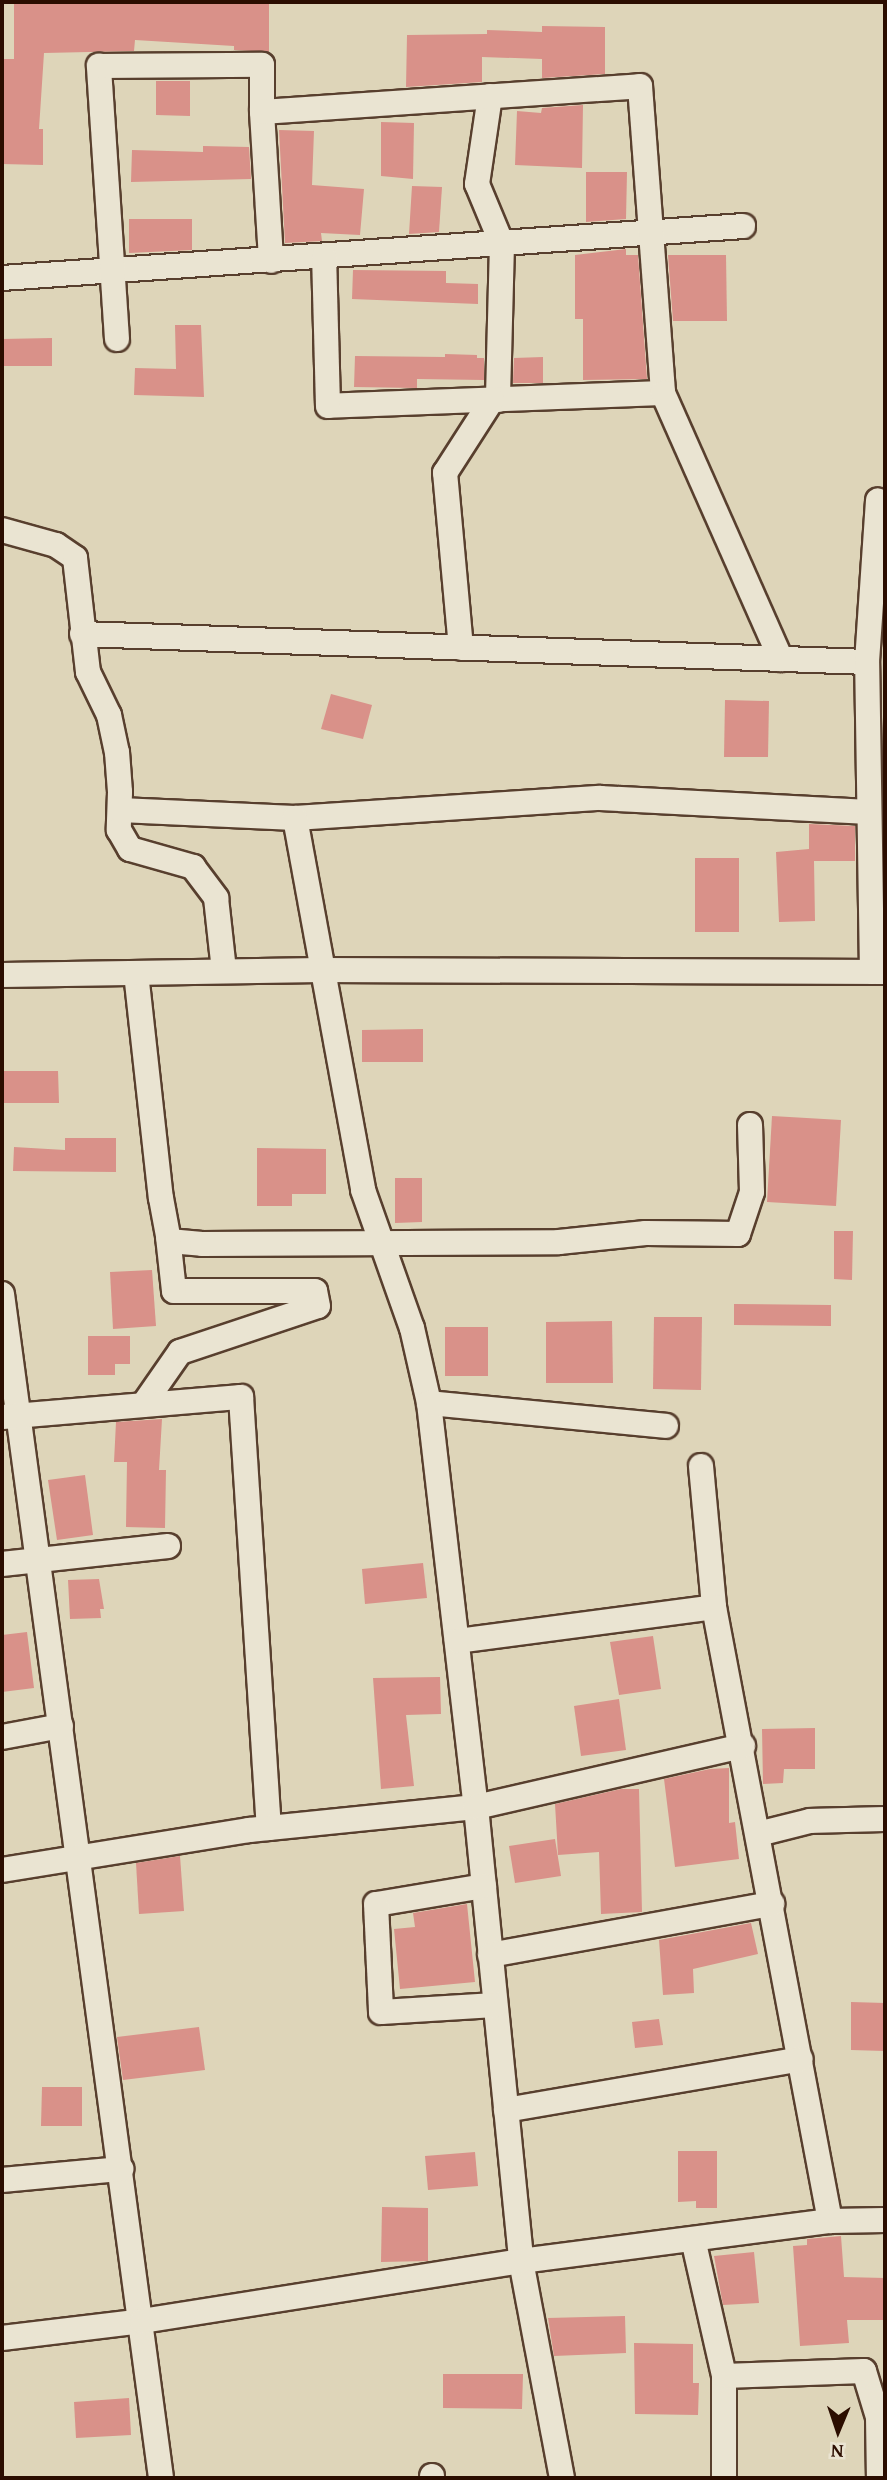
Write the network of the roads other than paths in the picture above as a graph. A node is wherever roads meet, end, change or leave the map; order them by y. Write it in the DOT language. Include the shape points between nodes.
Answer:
graph roads {
  1 [pos="490,96"];
  2 [pos="262,112"];
  3 [pos="743,226"];
  4 [pos="650,233"];
  5 [pos="502,244"];
  6 [pos="324,257"];
  7 [pos="271,261"];
  8 [pos="113,272"];
  9 [pos="2,278"];
  10 [pos="117,339"];
  11 [pos="663,393"];
  12 [pos="495,400"];
  13 [pos="878,500"];
  14 [pos="2,530"];
  15 [pos="82,634"];
  16 [pos="461,648"];
  17 [pos="781,659"];
  18 [pos="867,662"];
  19 [pos="120,810"];
  20 [pos="869,812"];
  21 [pos="295,818"];
  22 [pos="321,970"];
  23 [pos="224,971"];
  24 [pos="879,972"];
  25 [pos="136,973"];
  26 [pos="2,975"];
  27 [pos="750,1125"];
  28 [pos="168,1237"];
  29 [pos="382,1244"];
  30 [pos="2,1294"];
  31 [pos="429,1403"];
  32 [pos="143,1405"];
  33 [pos="10,1416"];
  34 [pos="666,1426"];
  35 [pos="701,1466"];
  36 [pos="168,1546"];
  37 [pos="37,1558"];
  38 [pos="2,1564"];
  39 [pos="714,1607"];
  40 [pos="457,1641"];
  41 [pos="61,1726"];
  42 [pos="2,1737"];
  43 [pos="743,1746"];
  44 [pos="476,1807"];
  45 [pos="885,1819"];
  46 [pos="269,1829"];
  47 [pos="758,1834"];
  48 [pos="79,1859"];
  49 [pos="2,1870"];
  50 [pos="484,1885"];
  51 [pos="772,1905"];
  52 [pos="490,1955"];
  53 [pos="495,2005"];
  54 [pos="800,2059"];
  55 [pos="506,2110"];
  56 [pos="121,2169"];
  57 [pos="2,2180"];
  58 [pos="885,2220"];
  59 [pos="830,2221"];
  60 [pos="693,2239"];
  61 [pos="521,2261"];
  62 [pos="142,2321"];
  63 [pos="2,2339"];
  64 [pos="724,2376"];
  65 [pos="882,2418"];
  66 [pos="161,2478"];
  67 [pos="562,2478"];
  68 [pos="724,2478"];
  69 [pos="879,2478"];
  1 -- 2 [label="street"];
  1 -- 4 [label="street" via="640,86"];
  1 -- 5 [label="street" via="477,184"];
  2 -- 7 [label="street"];
  2 -- 8 [label="street" via="262,65 99,66"];
  3 -- 4 [label="street"];
  4 -- 5 [label="street"];
  4 -- 11 [label="street"];
  5 -- 6 [label="street"];
  5 -- 12 [label="street"];
  6 -- 7 [label="street"];
  6 -- 12 [label="street" via="328,406"];
  7 -- 8 [label="street"];
  8 -- 9 [label="street"];
  8 -- 10 [label="street"];
  11 -- 12 [label="street"];
  11 -- 17 [label="street"];
  12 -- 16 [label="street" via="445,473"];
  13 -- 18 [label="street"];
  14 -- 15 [label="street" via="56,545 75,558"];
  15 -- 16 [label="street"];
  15 -- 19 [label="street" via="88,673 109,715 117,752"];
  16 -- 17 [label="street"];
  17 -- 18 [label="street"];
  18 -- 20 [label="street"];
  19 -- 21 [label="street"];
  19 -- 23 [label="street" via="119,830 130,849 193,866 216,898"];
  20 -- 21 [label="street" via="600,798"];
  20 -- 24 [label="street"];
  21 -- 22 [label="street"];
  22 -- 23 [label="street"];
  22 -- 24 [label="street"];
  22 -- 29 [label="street" via="363,1190"];
  23 -- 25 [label="street"];
  25 -- 26 [label="street"];
  25 -- 28 [label="street"];
  27 -- 29 [label="street" via="752,1192 738,1234 646,1233 559,1242"];
  28 -- 29 [label="street" via="169,1241 202,1244"];
  28 -- 32 [label="street" via="174,1291 315,1291 318,1306 180,1352"];
  29 -- 31 [label="street" via="412,1328"];
  30 -- 33 [label="street"];
  31 -- 34 [label="street"];
  31 -- 40 [label="street"];
  32 -- 33 [label="street"];
  32 -- 46 [label="street" via="241,1397"];
  33 -- 37 [label="street"];
  35 -- 39 [label="street"];
  36 -- 37 [label="street"];
  37 -- 38 [label="street"];
  37 -- 41 [label="street"];
  39 -- 40 [label="street"];
  39 -- 43 [label="street"];
  40 -- 44 [label="street"];
  41 -- 42 [label="street"];
  41 -- 48 [label="street"];
  43 -- 44 [label="street"];
  43 -- 47 [label="street"];
  44 -- 46 [label="street"];
  44 -- 50 [label="street"];
  45 -- 47 [label="street" via="810,1821"];
  46 -- 48 [label="street"];
  47 -- 51 [label="street"];
  48 -- 49 [label="street"];
  48 -- 56 [label="street"];
  50 -- 52 [label="street"];
  50 -- 53 [label="street" via="376,1904 381,2012"];
  51 -- 52 [label="street"];
  51 -- 54 [label="street"];
  52 -- 53 [label="street"];
  53 -- 55 [label="street"];
  54 -- 55 [label="street"];
  54 -- 59 [label="street"];
  55 -- 61 [label="street"];
  56 -- 57 [label="street"];
  56 -- 62 [label="street"];
  58 -- 59 [label="street"];
  59 -- 60 [label="street"];
  60 -- 61 [label="street"];
  60 -- 64 [label="street"];
  61 -- 62 [label="street"];
  61 -- 67 [label="street"];
  62 -- 63 [label="street"];
  62 -- 66 [label="street"];
  64 -- 65 [label="street" via="864,2371"];
  64 -- 68 [label="street"];
  65 -- 69 [label="street"];
}
